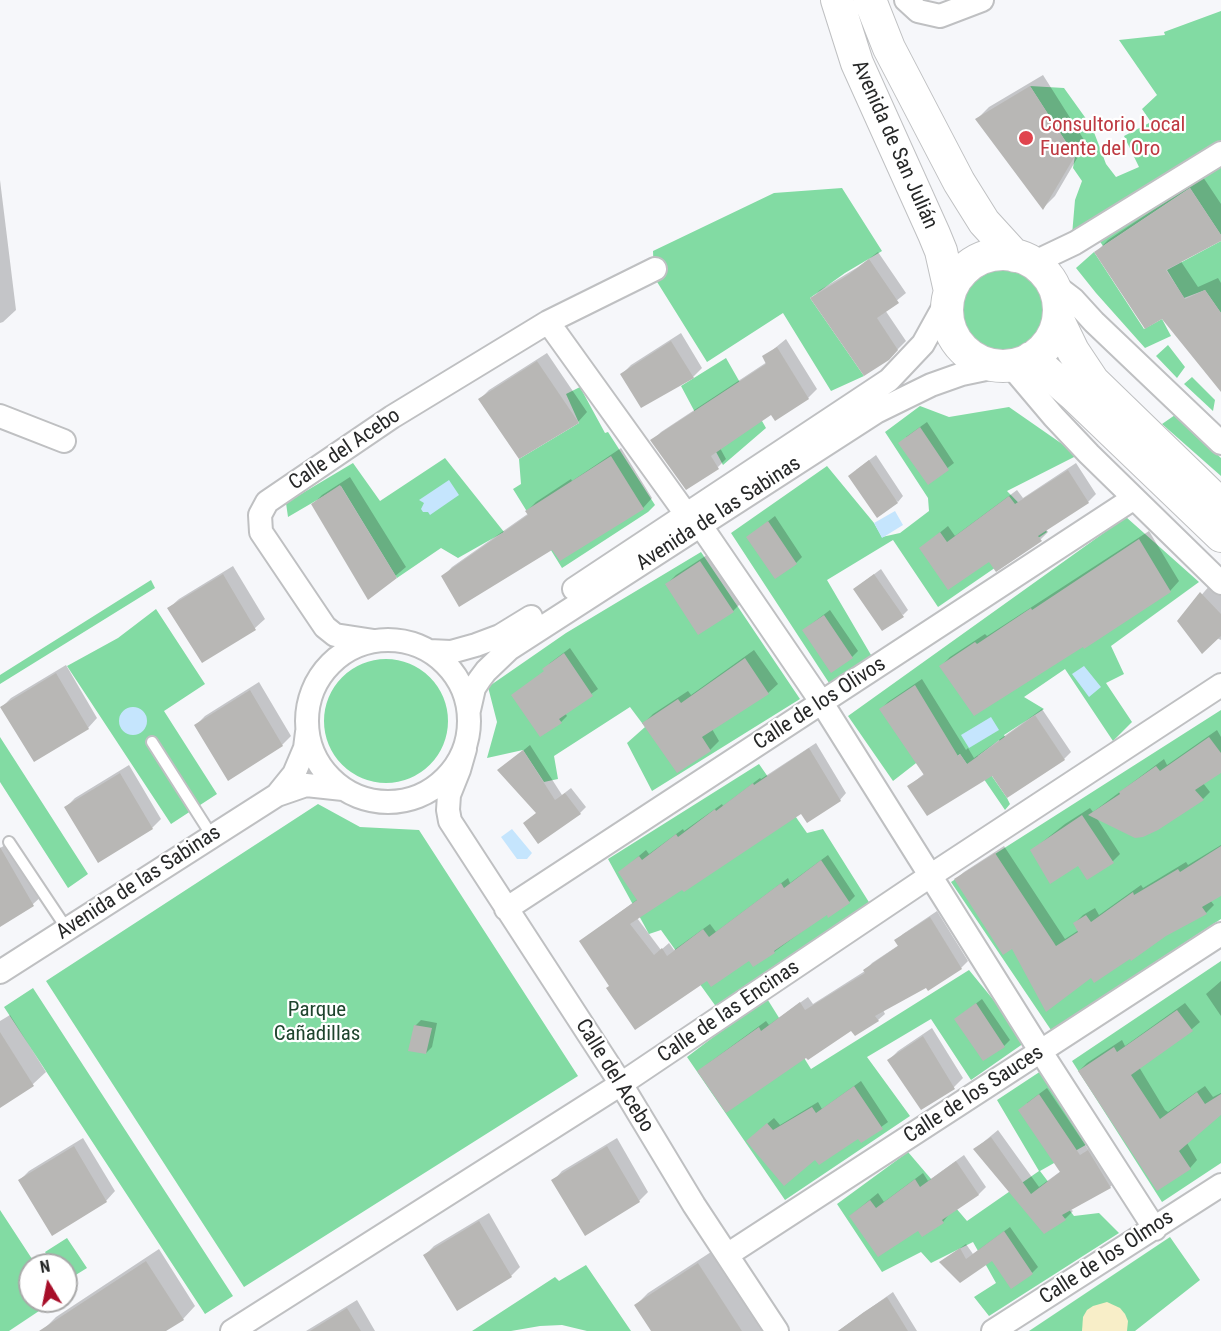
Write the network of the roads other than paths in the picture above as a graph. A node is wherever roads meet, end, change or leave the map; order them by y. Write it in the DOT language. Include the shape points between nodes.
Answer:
graph roads {
  1 [pos="837,0"];
  2 [pos="870,0"];
  3 [pos="906,0"];
  4 [pos="982,0"];
  5 [pos="1221,153"];
  6 [pos="1033,267"];
  7 [pos="655,268"];
  8 [pos="949,294"];
  9 [pos="1058,320"];
  10 [pos="548,322"];
  11 [pos="1016,362"];
  12 [pos="0,416"];
  13 [pos="64,441"];
  14 [pos="1221,443"];
  15 [pos="1134,498"];
  16 [pos="1221,505"];
  17 [pos="693,520"];
  18 [pos="1221,536"];
  19 [pos="1221,583"];
  20 [pos="325,627"];
  21 [pos="374,641"];
  22 [pos="429,651"];
  23 [pos="317,682"];
  24 [pos="1221,685"];
  25 [pos="822,703"];
  26 [pos="469,710"];
  27 [pos="307,730"];
  28 [pos="152,742"];
  29 [pos="465,749"];
  30 [pos="343,789"];
  31 [pos="277,795"];
  32 [pos="399,802"];
  33 [pos="450,821"];
  34 [pos="212,836"];
  35 [pos="9,842"];
  36 [pos="930,876"];
  37 [pos="506,909"];
  38 [pos="67,929"];
  39 [pos="1221,934"];
  40 [pos="0,972"];
  41 [pos="1041,1052"];
  42 [pos="621,1084"];
  43 [pos="1221,1185"];
  44 [pos="1155,1229"];
  45 [pos="727,1255"];
  46 [pos="232,1331"];
  47 [pos="777,1331"];
  48 [pos="993,1331"];
  1 -- 8 [label="main road, Avenida de San Julián" via="857,63 934,234"];
  2 -- 6 [label="main road, Avenida de San Julián" via="889,48 959,182 984,222"];
  3 -- 4 [label="street" via="918,11 940,16"];
  5 -- 6 [label="street"];
  6 -- 8 [label="main road" via="995,255 976,261 960,274"];
  6 -- 9 [label="main road" via="1058,298"];
  6 -- 14 [label="street, Avenida de San Julián" via="1073,299"];
  7 -- 10 [label="street, Calle del Acebo"];
  8 -- 11 [label="main road" via="947,315 962,348 982,361"];
  8 -- 17 [label="street, Avenida de las Sabinas" via="923,344 889,380"];
  9 -- 11 [label="main road" via="1044,348"];
  9 -- 16 [label="main road" via="1072,351 1094,381"];
  10 -- 17 [label="street"];
  10 -- 20 [label="street, Calle del Acebo" via="392,417 267,502 260,515 261,532"];
  11 -- 15 [label="street" via="1053,417"];
  11 -- 17 [label="street, Avenida de las Sabinas" via="920,390"];
  11 -- 18 [label="main road" via="1075,396"];
  12 -- 13 [label="street"];
  15 -- 19 [label="street"];
  15 -- 25 [label="street, Calle de los Olivos"];
  17 -- 22 [label="street, Avenida de las Sabinas" via="500,636 452,652"];
  17 -- 25 [label="street"];
  17 -- 26 [label="street, Avenida de las Sabinas" via="508,649 474,688"];
  20 -- 21 [label="street" via="336,635"];
  20 -- 23 [label="street" via="327,651"];
  21 -- 22 [label="street" via="397,640"];
  21 -- 23 [label="street" via="343,654"];
  22 -- 26 [label="street" via="456,672"];
  23 -- 27 [label="street" via="309,705"];
  24 -- 36 [label="street, Calle de las Encinas"];
  25 -- 36 [label="street"];
  25 -- 37 [label="street, Calle de los Olivos"];
  26 -- 29 [label="street"];
  27 -- 30 [label="street" via="320,765"];
  27 -- 31 [label="street, Avenida de las Sabinas" via="305,748 294,774"];
  28 -- 34 [label="lane"];
  29 -- 32 [label="street" via="443,781 422,795"];
  29 -- 33 [label="street" via="449,795"];
  30 -- 31 [label="street, Avenida de las Sabinas" via="306,785"];
  30 -- 32 [label="street" via="375,801"];
  31 -- 34 [label="street, Avenida de las Sabinas"];
  32 -- 33 [label="street, Calle del Acebo" via="429,808"];
  33 -- 37 [label="street, Calle del Acebo"];
  34 -- 38 [label="street, Avenida de las Sabinas"];
  35 -- 38 [label="lane"];
  36 -- 41 [label="street"];
  36 -- 42 [label="street, Calle de las Encinas"];
  37 -- 42 [label="street, Calle del Acebo"];
  38 -- 40 [label="street, Avenida de las Sabinas"];
  39 -- 41 [label="street, Calle de los Sauces"];
  41 -- 44 [label="street"];
  41 -- 45 [label="street, Calle de los Sauces"];
  42 -- 45 [label="street, Calle del Acebo"];
  42 -- 46 [label="street, Calle de las Encinas"];
  43 -- 44 [label="street, Calle de los Olmos"];
  44 -- 48 [label="street, Calle de los Olmos"];
  45 -- 47 [label="street, Calle del Acebo"];
}
